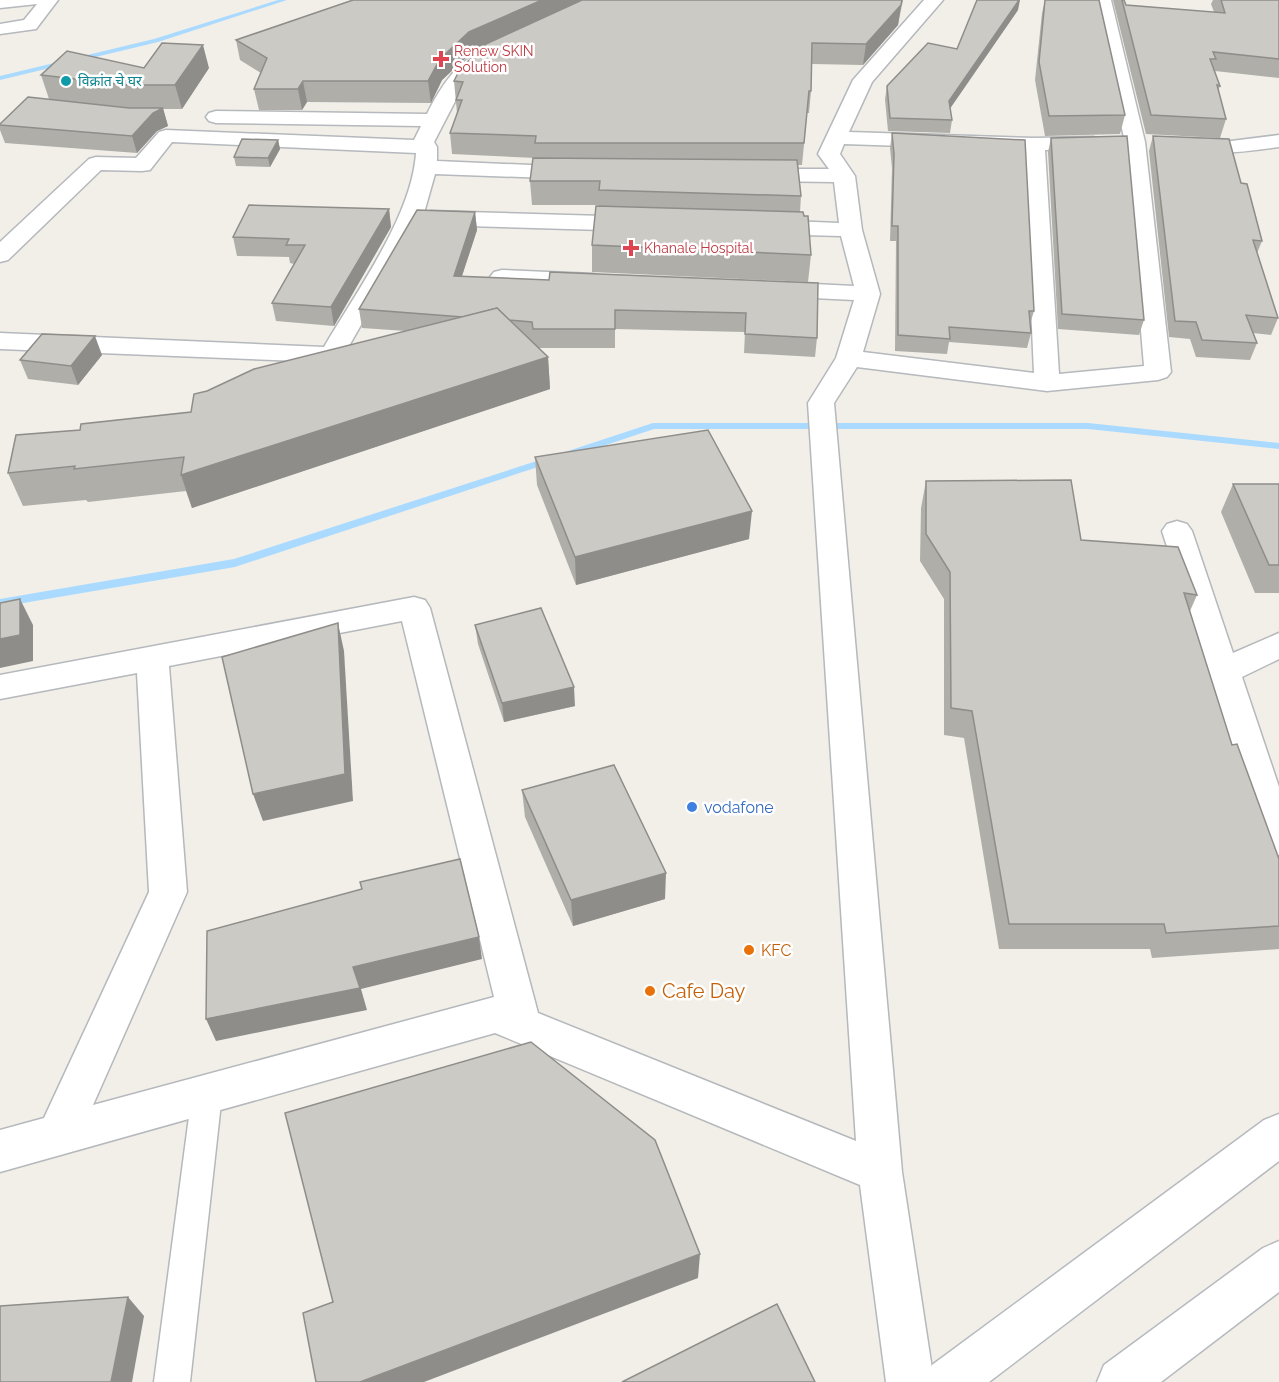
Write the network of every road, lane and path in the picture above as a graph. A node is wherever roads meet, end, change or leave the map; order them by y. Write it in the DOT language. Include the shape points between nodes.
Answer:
graph roads {
  1 [pos="33,0"];
  2 [pos="49,0"];
  3 [pos="934,0"];
  4 [pos="1102,0"];
  5 [pos="0,3"];
  6 [pos="0,29"];
  7 [pos="511,44"];
  8 [pos="193,117"];
  9 [pos="435,120"];
  10 [pos="837,138"];
  11 [pos="1279,141"];
  12 [pos="1135,142"];
  13 [pos="1034,144"];
  14 [pos="1230,147"];
  15 [pos="426,157"];
  16 [pos="1279,157"];
  17 [pos="593,173"];
  18 [pos="736,175"];
  19 [pos="844,176"];
  20 [pos="411,218"];
  21 [pos="661,225"];
  22 [pos="744,227"];
  23 [pos="851,230"];
  24 [pos="11,232"];
  25 [pos="0,255"];
  26 [pos="502,277"];
  27 [pos="620,282"];
  28 [pos="750,288"];
  29 [pos="868,294"];
  30 [pos="0,341"];
  31 [pos="332,355"];
  32 [pos="849,358"];
  33 [pos="280,380"];
  34 [pos="1047,383"];
  35 [pos="1177,531"];
  36 [pos="1279,645"];
  37 [pos="152,658"];
  38 [pos="1223,672"];
  39 [pos="0,687"];
  40 [pos="1279,840"];
  41 [pos="520,1025"];
  42 [pos="207,1094"];
  43 [pos="57,1135"];
  44 [pos="1279,1135"];
  45 [pos="0,1151"];
  46 [pos="880,1172"];
  47 [pos="1279,1264"];
  48 [pos="172,1382"];
  49 [pos="910,1382"];
  50 [pos="949,1382"];
  51 [pos="1121,1382"];
  1 -- 5 [label="street"];
  2 -- 6 [label="street" via="30,25"];
  3 -- 10 [label="street" via="863,80"];
  4 -- 12 [label="street"];
  7 -- 9 [label="street" via="479,59 451,86"];
  8 -- 9 [label="street"];
  9 -- 15 [label="street" via="422,146"];
  10 -- 13 [label="street"];
  10 -- 19 [label="street" via="830,154"];
  11 -- 14 [label="street"];
  12 -- 13 [label="street"];
  12 -- 14 [label="street"];
  12 -- 34 [label="street" via="1158,372"];
  13 -- 34 [label="street"];
  14 -- 16 [label="street"];
  15 -- 17 [label="street"];
  15 -- 20 [label="street"];
  15 -- 24 [label="street" via="166,136 142,165 96,163"];
  18 -- 19 [label="street"];
  19 -- 23 [label="street"];
  20 -- 21 [label="street"];
  20 -- 31 [label="street"];
  22 -- 23 [label="street"];
  23 -- 29 [label="street"];
  24 -- 25 [label="street"];
  26 -- 27 [label="street"];
  28 -- 29 [label="street"];
  29 -- 32 [label="street"];
  30 -- 31 [label="street"];
  31 -- 33 [label="street"];
  32 -- 34 [label="street"];
  32 -- 46 [label="street" via="821,403"];
  35 -- 38 [label="street"];
  36 -- 38 [label="street"];
  37 -- 39 [label="street"];
  37 -- 41 [label="street" via="414,608"];
  37 -- 43 [label="street" via="168,892"];
  38 -- 40 [label="street"];
  41 -- 42 [label="street" via="495,1015"];
  41 -- 46 [label="street"];
  42 -- 43 [label="street"];
  42 -- 48 [label="lane"];
  43 -- 45 [label="street"];
  44 -- 50 [label="street"];
  46 -- 49 [label="street"];
  47 -- 51 [label="street"];
}
